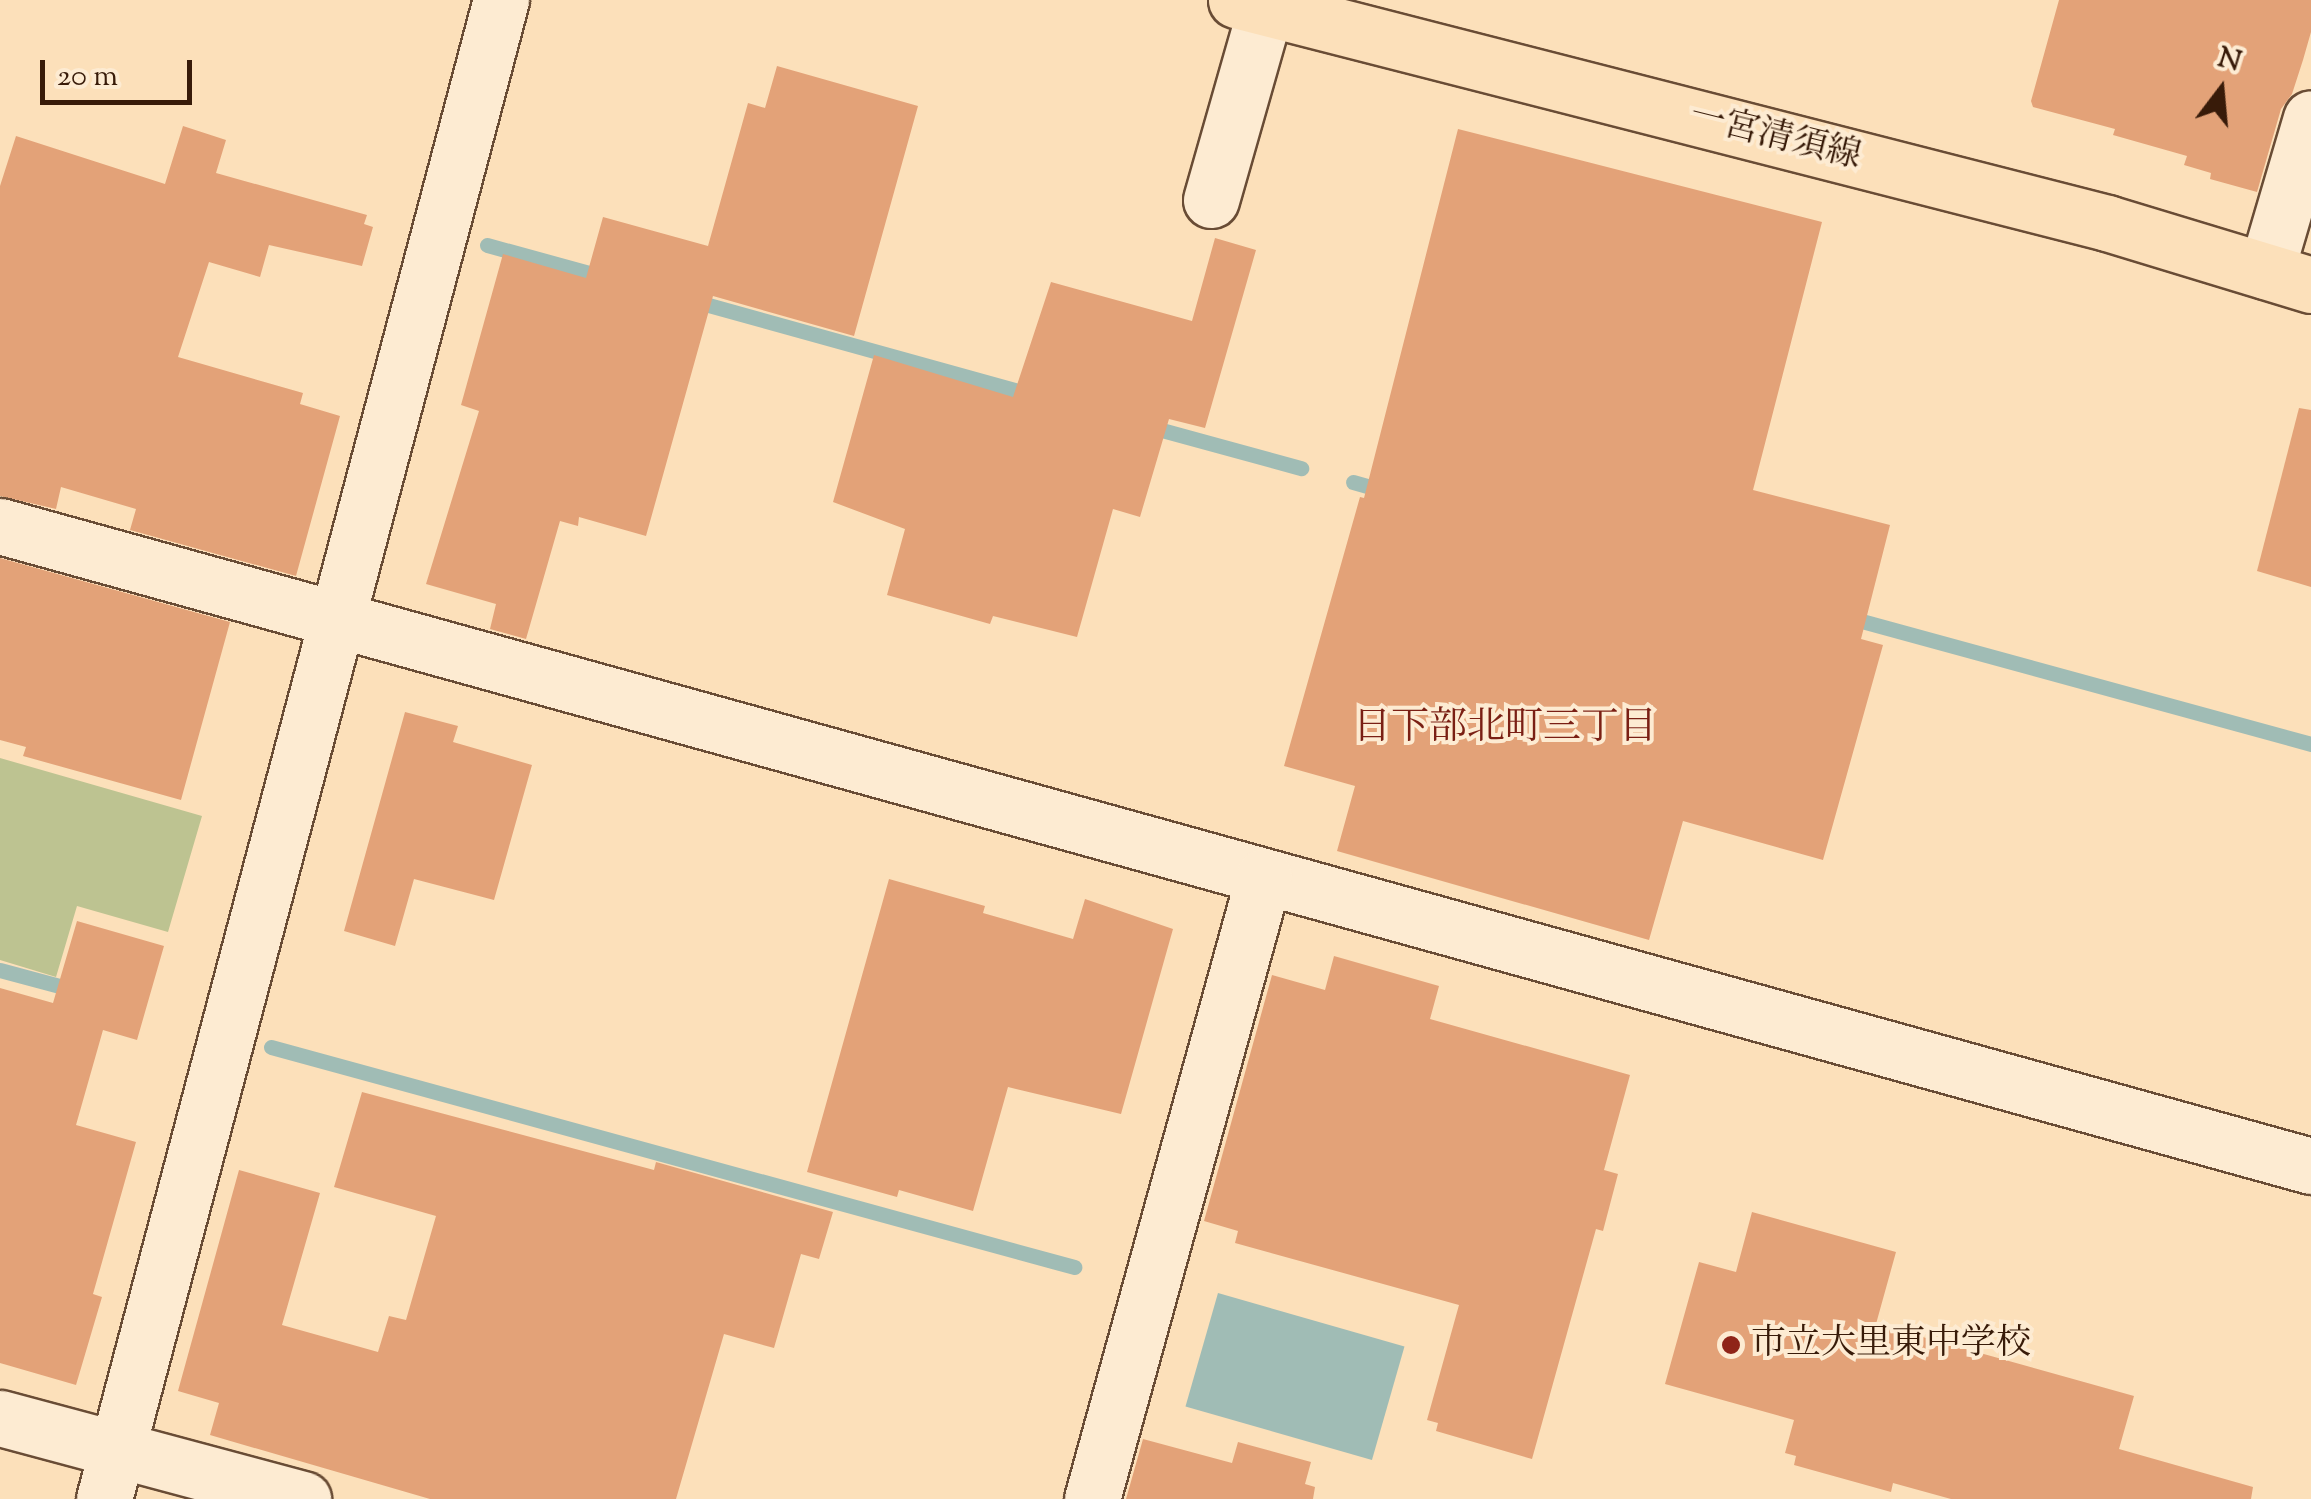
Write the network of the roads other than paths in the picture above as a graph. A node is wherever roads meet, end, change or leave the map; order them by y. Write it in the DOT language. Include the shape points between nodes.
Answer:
graph roads {
  1 [pos="502,0"];
  2 [pos="1251,4"];
  3 [pos="2311,118"];
  4 [pos="1211,200"];
  5 [pos="2288,278"];
  6 [pos="0,526"];
  7 [pos="339,619"];
  8 [pos="1264,876"];
  9 [pos="2311,1166"];
  10 [pos="0,1418"];
  11 [pos="111,1474"];
  12 [pos="303,1499"];
  13 [pos="1092,1499"];
  1 -- 7 [label="street"];
  2 -- 4 [label="street"];
  2 -- 5 [label="main road, 一宮清須線" via="2107,223"];
  3 -- 5 [label="street"];
  6 -- 7 [label="street"];
  7 -- 8 [label="street"];
  7 -- 11 [label="street"];
  8 -- 9 [label="street"];
  8 -- 13 [label="street"];
  10 -- 11 [label="street"];
  11 -- 12 [label="street"];
}
